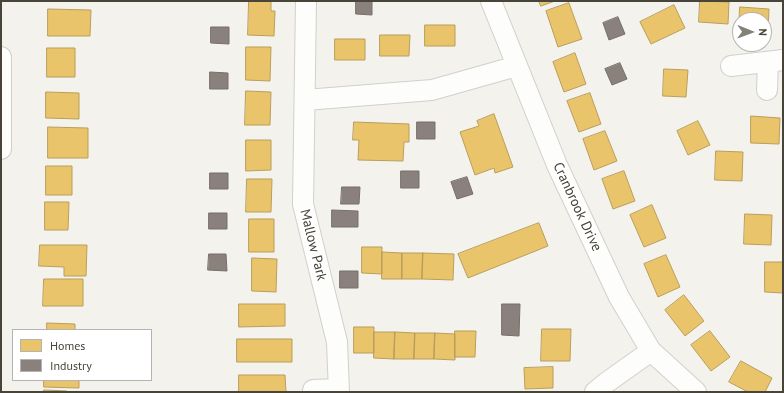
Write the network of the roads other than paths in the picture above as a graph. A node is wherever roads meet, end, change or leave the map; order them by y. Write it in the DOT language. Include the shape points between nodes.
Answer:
graph roads {
  1 [pos="306,1"];
  2 [pos="491,1"];
  3 [pos="1,57"];
  4 [pos="775,61"];
  5 [pos="517,66"];
  6 [pos="731,66"];
  7 [pos="767,90"];
  8 [pos="305,100"];
  9 [pos="1,149"];
  10 [pos="651,351"];
  11 [pos="313,390"];
  12 [pos="338,390"];
  13 [pos="595,392"];
  14 [pos="696,392"];
  1 -- 8 [label="street, Mallow Park"];
  2 -- 5 [label="street, Cranbrook Drive"];
  3 -- 9 [label="street"];
  4 -- 6 [label="street"];
  4 -- 7 [label="street"];
  5 -- 8 [label="street" via="432,90"];
  5 -- 10 [label="street, Cranbrook Drive" via="558,165 619,297"];
  8 -- 12 [label="street, Mallow Park" via="303,204 337,342"];
  10 -- 13 [label="street"];
  10 -- 14 [label="street, Cranbrook Drive"];
  11 -- 12 [label="street, Mallow Park"];
}
